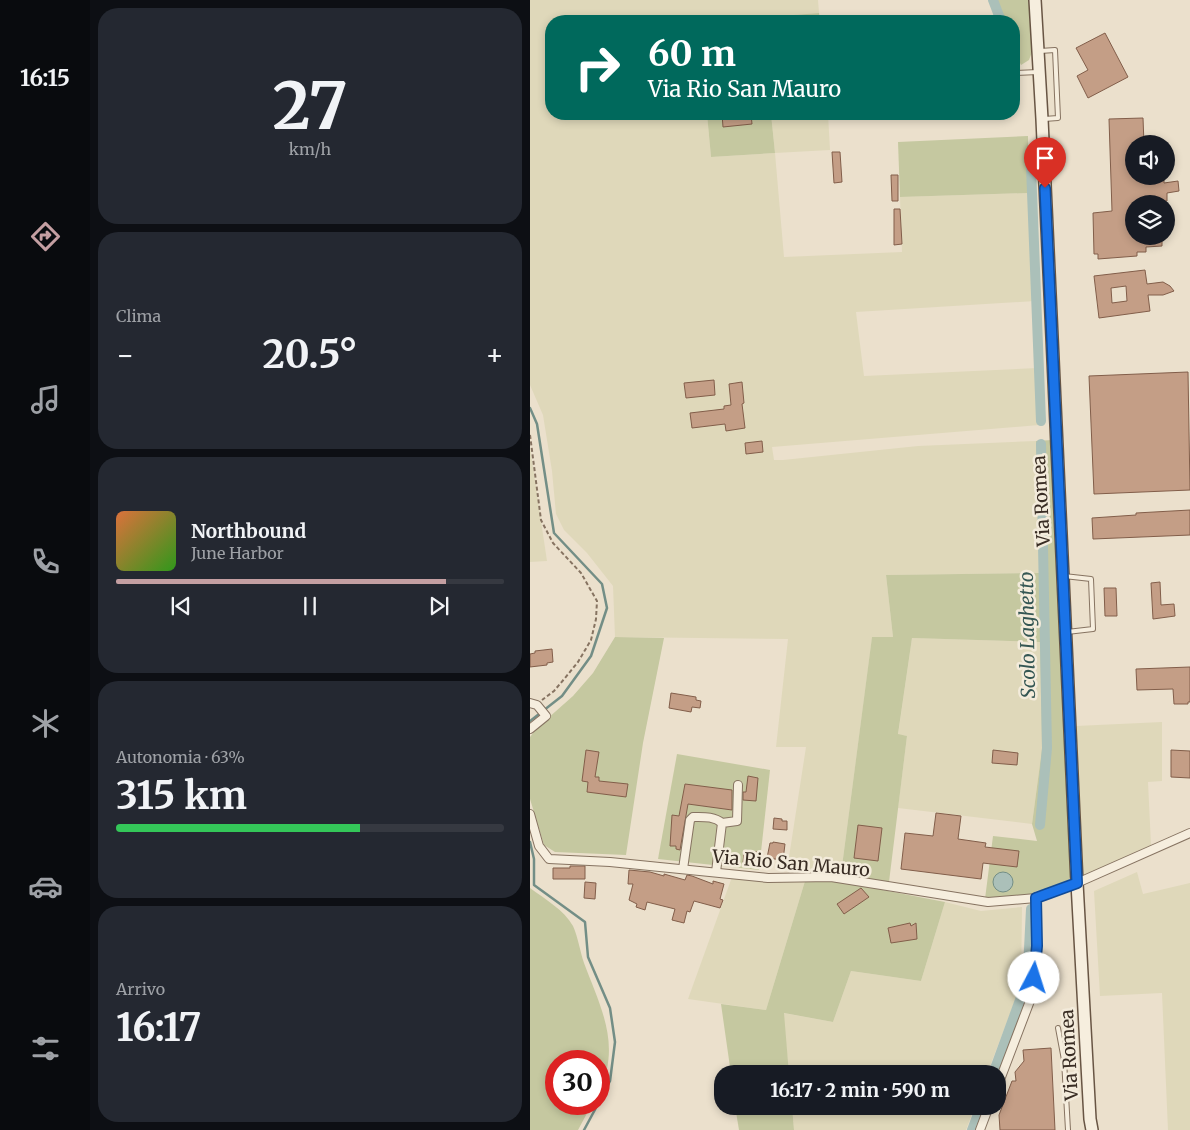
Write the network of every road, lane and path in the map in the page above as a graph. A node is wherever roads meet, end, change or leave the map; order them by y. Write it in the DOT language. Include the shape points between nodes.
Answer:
graph roads {
  1 [pos="1035,0"];
  2 [pos="1037,51"];
  3 [pos="1038,72"];
  4 [pos="1020,73"];
  5 [pos="1042,119"];
  6 [pos="530,435"];
  7 [pos="1062,576"];
  8 [pos="1065,633"];
  9 [pos="533,704"];
  10 [pos="530,729"];
  11 [pos="738,785"];
  12 [pos="530,814"];
  13 [pos="722,823"];
  14 [pos="1190,833"];
  15 [pos="683,869"];
  16 [pos="716,872"];
  17 [pos="1077,883"];
  18 [pos="1036,898"];
  19 [pos="1058,1028"];
  20 [pos="1006,1065"];
  21 [pos="986,1115"];
  22 [pos="1091,1126"];
  23 [pos="980,1130"];
  24 [pos="1068,1130"];
  1 -- 2 [label="main road, Via Romea"];
  2 -- 3 [label="main road, Via Romea"];
  2 -- 5 [label="lane" via="1055,50 1058,118"];
  3 -- 4 [label="lane"];
  3 -- 5 [label="main road, Via Romea"];
  5 -- 7 [label="main road, Via Romea"];
  6 -- 9 [label="path" via="541,520 553,544 581,573 597,601 591,640 578,662 554,691"];
  7 -- 8 [label="main road, Via Romea"];
  7 -- 8 [label="lane" via="1091,579 1094,629"];
  8 -- 17 [label="main road, Via Romea"];
  9 -- 10 [label="street" via="546,716"];
  11 -- 13 [label="street" via="737,821"];
  12 -- 15 [label="street, Via Rio San Mauro" via="539,846 548,859"];
  13 -- 15 [label="street" via="712,818 693,817 690,820"];
  13 -- 16 [label="street"];
  14 -- 17 [label="street, Via Rio San Mauro"];
  15 -- 16 [label="street, Via Rio San Mauro"];
  16 -- 18 [label="street, Via Rio San Mauro" via="768,878 830,877 988,902"];
  17 -- 18 [label="street, Via Rio San Mauro"];
  17 -- 22 [label="main road, Via Romea"];
  18 -- 20 [label="street" via="1037,946 1033,993"];
  19 -- 24 [label="lane" via="1064,1060"];
  21 -- 23 [label="street"];
}
